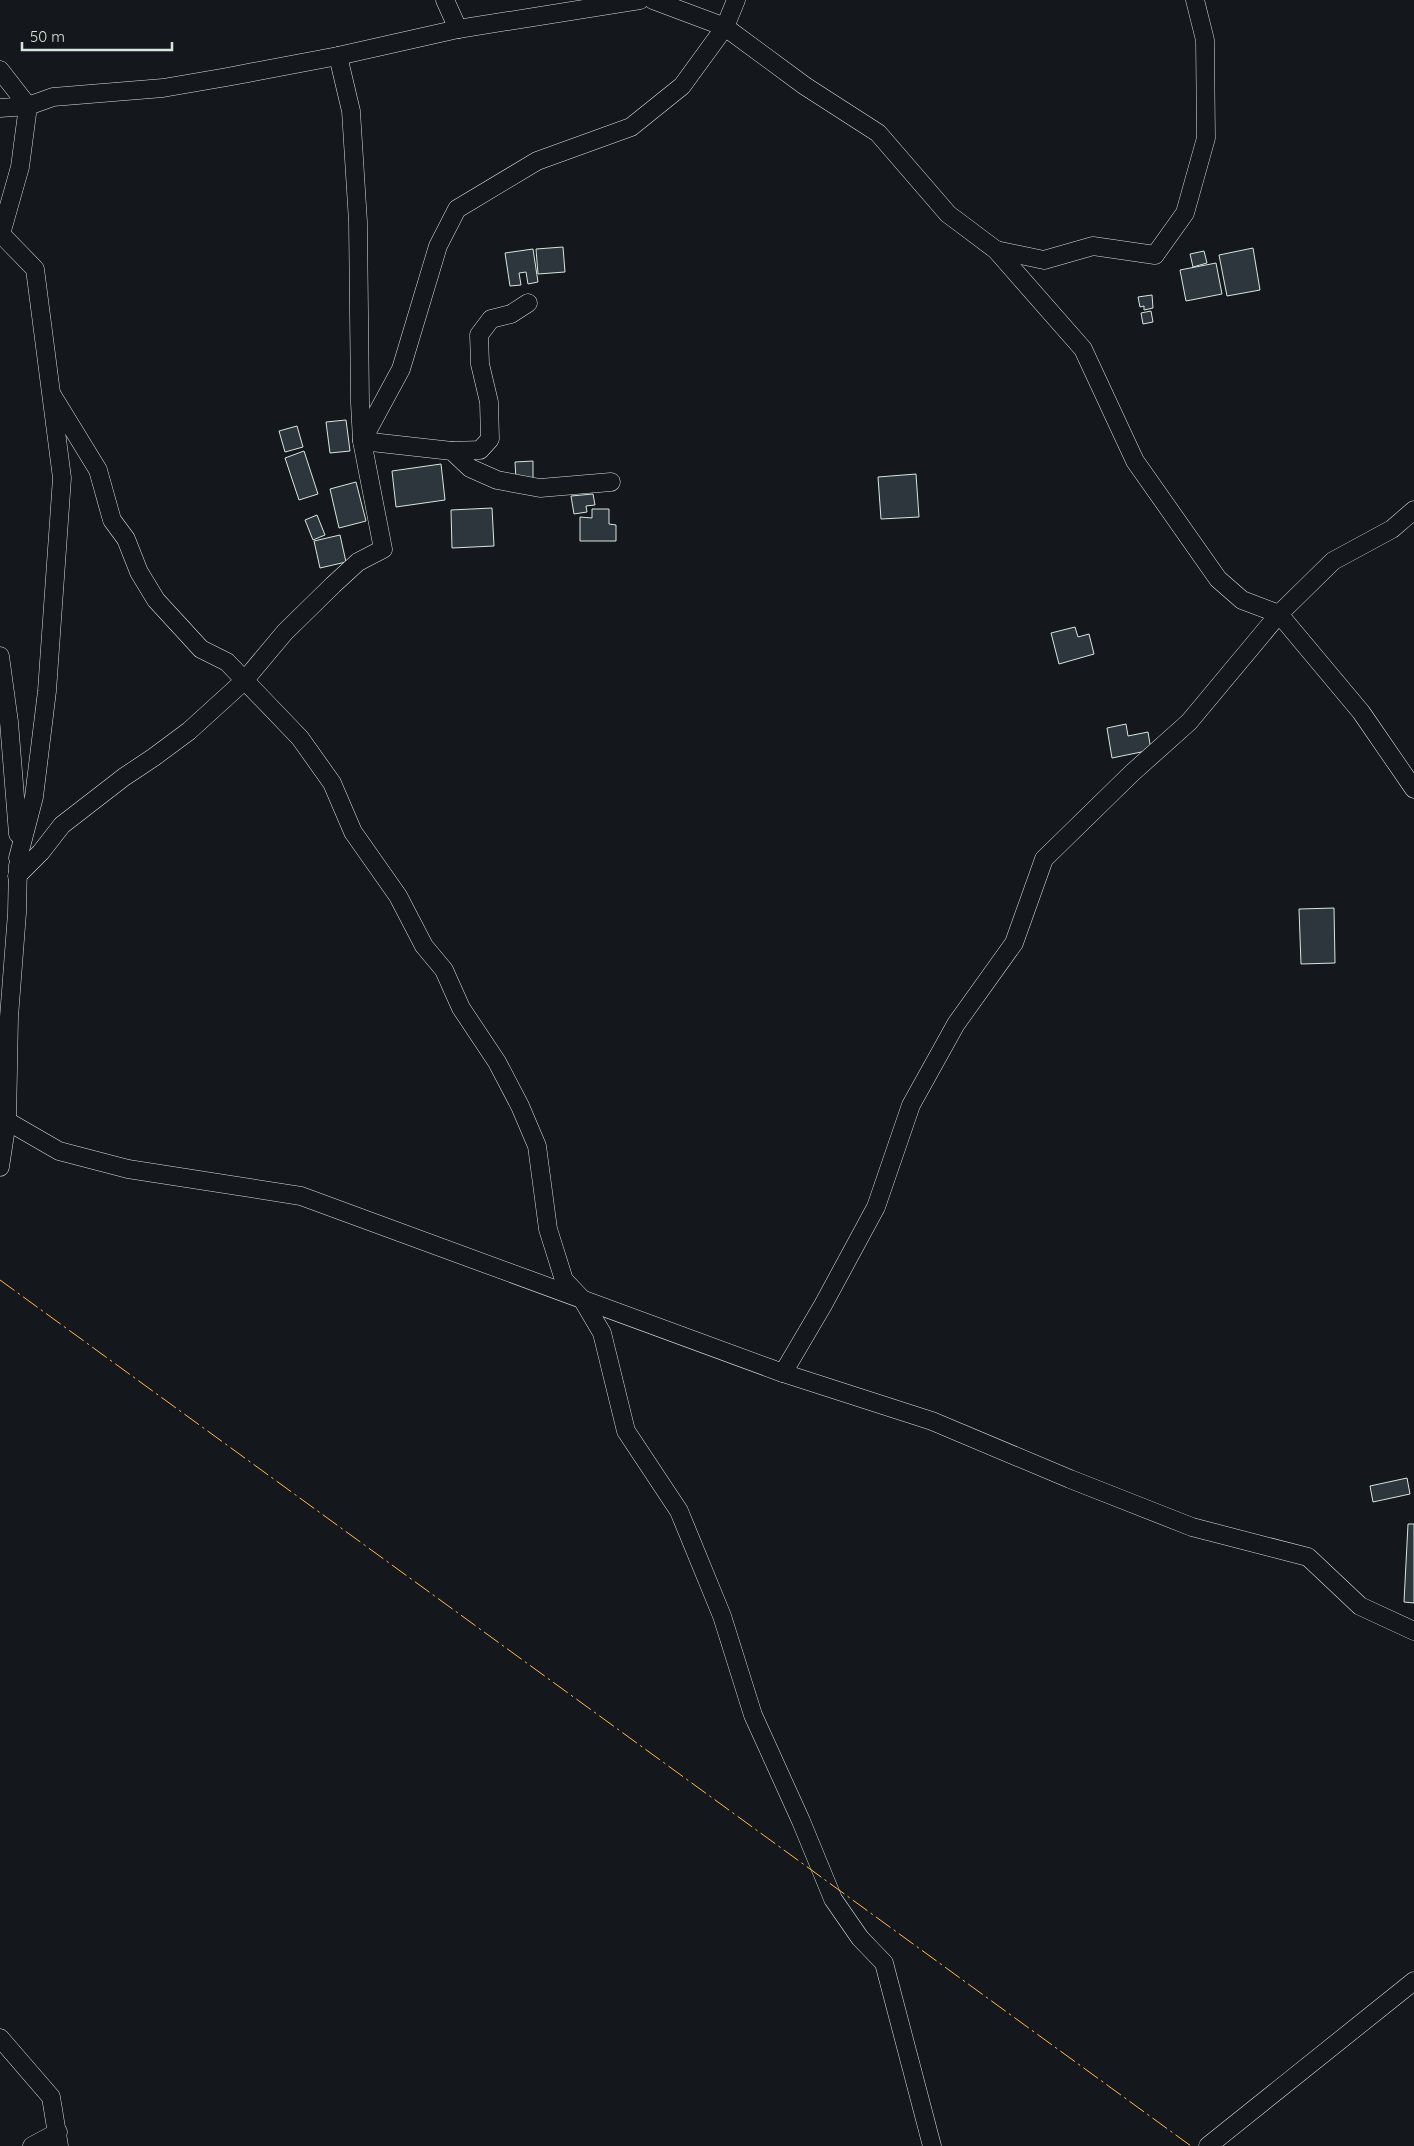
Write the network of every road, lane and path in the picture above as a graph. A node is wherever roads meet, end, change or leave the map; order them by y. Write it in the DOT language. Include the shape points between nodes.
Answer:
graph roads {
  1 [pos="445,0"];
  2 [pos="640,0"];
  3 [pos="653,0"];
  4 [pos="736,0"];
  5 [pos="1195,0"];
  6 [pos="725,27"];
  7 [pos="458,29"];
  8 [pos="338,56"];
  9 [pos="0,70"];
  10 [pos="28,106"];
  11 [pos="0,108"];
  12 [pos="996,250"];
  13 [pos="528,303"];
  14 [pos="52,395"];
  15 [pos="362,441"];
  16 [pos="452,451"];
  17 [pos="611,482"];
  18 [pos="1414,510"];
  19 [pos="1280,614"];
  20 [pos="0,656"];
  21 [pos="244,681"];
  22 [pos="1414,789"];
  23 [pos="18,867"];
  24 [pos="15,937"];
  25 [pos="0,972"];
  26 [pos="3,1122"];
  27 [pos="0,1167"];
  28 [pos="582,1299"];
  29 [pos="783,1372"];
  30 [pos="1414,1632"];
  31 [pos="1414,1981"];
  32 [pos="0,2038"];
  33 [pos="59,2139"];
  34 [pos="32,2146"];
  35 [pos="932,2146"];
  36 [pos="1208,2146"];
  1 -- 7 [label="street"];
  2 -- 7 [label="street"];
  3 -- 6 [label="street"];
  4 -- 6 [label="street"];
  5 -- 12 [label="street" via="1205,40 1206,138 1185,213 1155,256 1094,246 1044,260"];
  6 -- 12 [label="street" via="805,86 878,133 948,214"];
  6 -- 15 [label="street" via="682,86 631,128 537,161 457,209 438,246 401,369"];
  7 -- 8 [label="street"];
  8 -- 10 [label="street" via="163,88 53,97"];
  8 -- 15 [label="street" via="351,111 358,222"];
  9 -- 10 [label="street"];
  10 -- 11 [label="street"];
  10 -- 14 [label="street" via="20,166 1,234 35,269"];
  12 -- 19 [label="street" via="1083,349 1135,460 1218,579 1242,600"];
  13 -- 16 [label="street" via="511,314 491,319 479,335 480,364 489,402 490,439 480,450"];
  14 -- 21 [label="street" via="98,470 112,520 126,539 156,600 201,649 227,662"];
  14 -- 23 [label="street" via="62,478 47,691 34,797"];
  15 -- 16 [label="street"];
  15 -- 21 [label="street" via="383,550 358,562 333,585 285,632"];
  16 -- 17 [label="street" via="470,468 497,480 540,488"];
  18 -- 19 [label="street" via="1392,529 1333,561"];
  19 -- 22 [label="street" via="1361,712"];
  19 -- 29 [label="street" via="1189,722 1044,859 1014,943 956,1024 910,1105 876,1207"];
  20 -- 23 [label="street" via="18,822"];
  21 -- 23 [label="street" via="189,731 62,826 41,852"];
  21 -- 28 [label="street" via="300,738 332,783 353,832 398,896 424,946 444,970 460,1008 497,1062 537,1146 548,1229 564,1280"];
  23 -- 24 [label="street"];
  24 -- 25 [label="street"];
  24 -- 26 [label="street"];
  26 -- 27 [label="street"];
  26 -- 28 [label="street" via="59,1151 128,1168 301,1196"];
  28 -- 29 [label="street"];
  28 -- 35 [label="street" via="602,1333 626,1431 679,1511 722,1616 752,1715 802,1821 832,1899 884,1964"];
  29 -- 30 [label="street" via="932,1421 1192,1527 1308,1557 1360,1606"];
  31 -- 36 [label="street"];
  32 -- 33 [label="street" via="51,2097"];
  33 -- 34 [label="street"];
}
